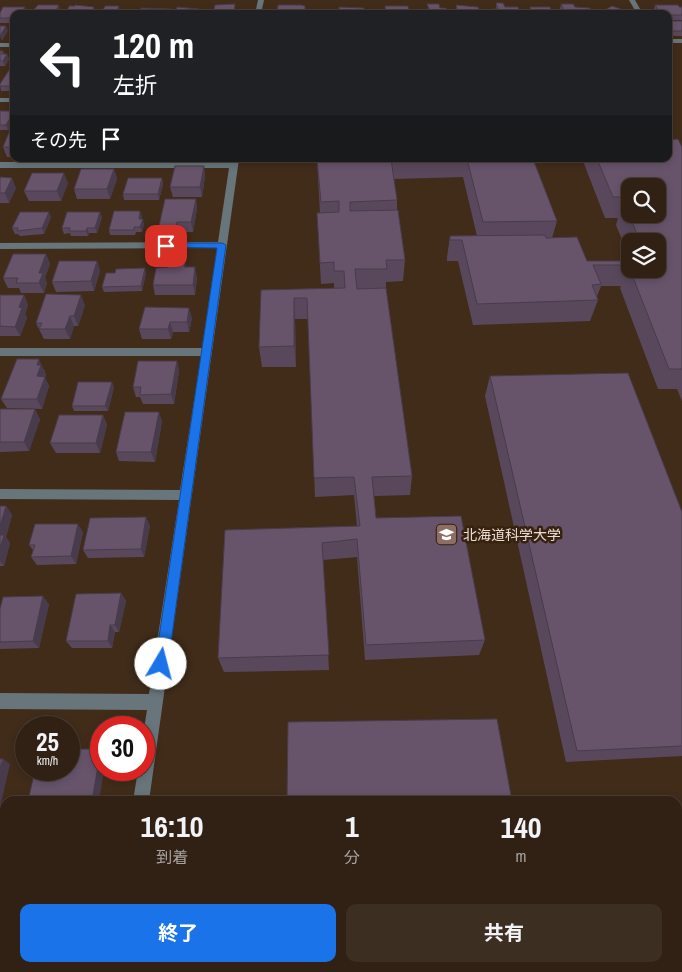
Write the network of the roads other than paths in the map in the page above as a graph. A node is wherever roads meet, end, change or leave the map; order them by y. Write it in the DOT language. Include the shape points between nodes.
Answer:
graph roads {
  1 [pos="234,162"];
  2 [pos="0,165"];
  3 [pos="222,245"];
  4 [pos="0,246"];
  5 [pos="0,352"];
  6 [pos="207,352"];
  7 [pos="0,494"];
  8 [pos="186,495"];
  9 [pos="0,701"];
  10 [pos="156,702"];
  11 [pos="142,796"];
  1 -- 2 [label="street"];
  1 -- 3 [label="street"];
  3 -- 4 [label="street"];
  3 -- 6 [label="street"];
  5 -- 6 [label="street"];
  6 -- 8 [label="street"];
  7 -- 8 [label="street"];
  8 -- 10 [label="street"];
  9 -- 10 [label="street"];
  10 -- 11 [label="street"];
}
